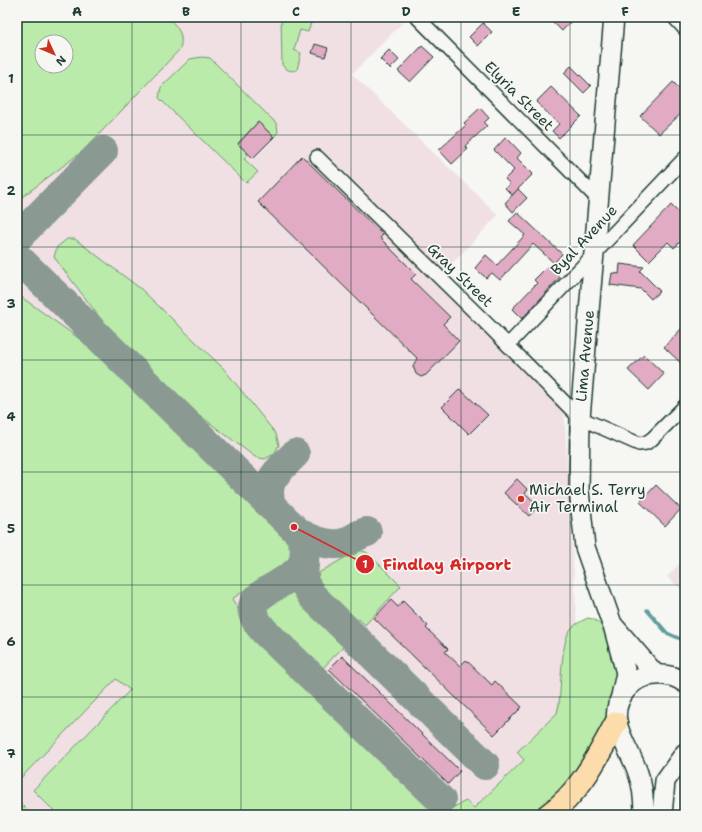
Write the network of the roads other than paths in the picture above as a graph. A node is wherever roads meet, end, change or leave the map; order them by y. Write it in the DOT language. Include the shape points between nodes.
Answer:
graph roads {
  1 [pos="417,17"];
  2 [pos="614,17"];
  3 [pos="674,17"];
  4 [pos="685,29"];
  5 [pos="317,157"];
  6 [pos="685,158"];
  7 [pos="598,198"];
  8 [pos="593,253"];
  9 [pos="508,345"];
  10 [pos="685,406"];
  11 [pos="580,418"];
  12 [pos="612,624"];
  13 [pos="655,674"];
  14 [pos="685,683"];
  15 [pos="621,696"];
  16 [pos="616,723"];
  17 [pos="685,753"];
  18 [pos="548,815"];
  19 [pos="644,815"];
  20 [pos="662,815"];
  1 -- 7 [label="street, Elyria Street"];
  2 -- 7 [label="street, Lima Avenue"];
  3 -- 4 [label="street"];
  5 -- 9 [label="street, Gray Street"];
  6 -- 8 [label="street, Byal Avenue"];
  7 -- 8 [label="street, Lima Avenue"];
  8 -- 9 [label="street, Byal Avenue"];
  8 -- 11 [label="street, Lima Avenue"];
  9 -- 11 [label="street, Gray Street"];
  10 -- 11 [label="street" via="652,439 639,444"];
  11 -- 12 [label="street, Lima Avenue" via="579,491 582,527 591,567"];
  12 -- 13 [label="street, Lima Avenue"];
  12 -- 15 [label="street" via="626,673"];
  13 -- 14 [label="street" via="668,675"];
  13 -- 15 [label="street" via="630,685"];
  15 -- 16 [label="street" via="616,709"];
  16 -- 18 [label="highway" via="585,778"];
  16 -- 19 [label="street" via="620,737 639,774 644,798"];
  17 -- 20 [label="street" via="665,781"];
}
